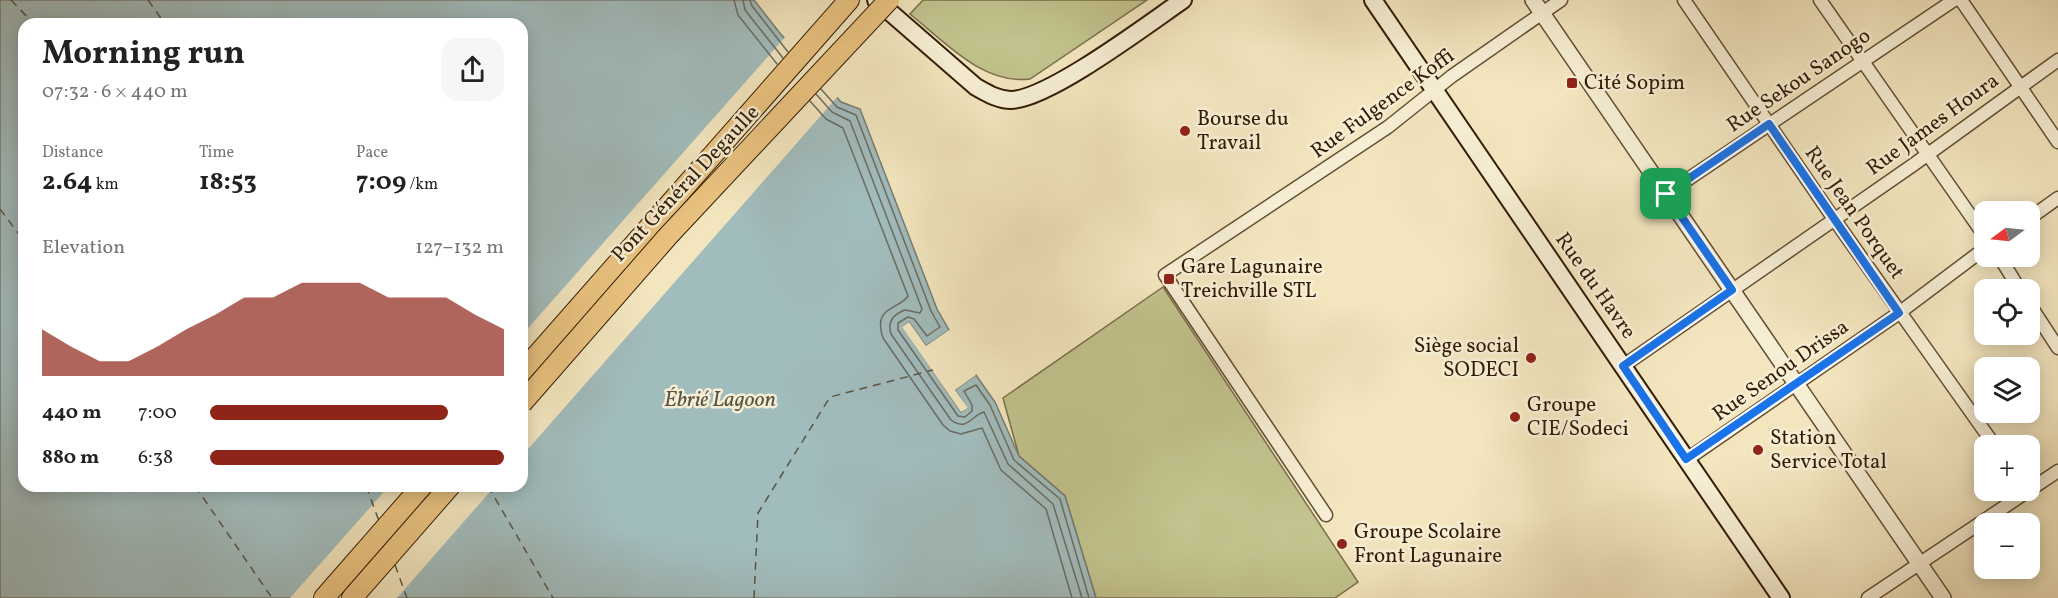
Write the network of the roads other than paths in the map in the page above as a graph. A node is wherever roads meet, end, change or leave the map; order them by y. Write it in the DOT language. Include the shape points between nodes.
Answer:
graph roads {
  1 [pos="849,0"];
  2 [pos="876,0"];
  3 [pos="889,0"];
  4 [pos="1183,0"];
  5 [pos="1373,0"];
  6 [pos="1561,0"];
  7 [pos="1684,0"];
  8 [pos="1820,0"];
  9 [pos="1954,0"];
  10 [pos="1961,0"];
  11 [pos="1537,6"];
  12 [pos="2058,60"];
  13 [pos="1862,61"];
  14 [pos="2021,87"];
  15 [pos="1434,90"];
  16 [pos="1769,124"];
  17 [pos="2058,142"];
  18 [pos="1927,154"];
  19 [pos="1666,194"];
  20 [pos="2058,198"];
  21 [pos="2040,211"];
  22 [pos="1834,219"];
  23 [pos="1974,221"];
  24 [pos="1974,257"];
  25 [pos="1732,290"];
  26 [pos="1899,313"];
  27 [pos="2040,320"];
  28 [pos="2058,348"];
  29 [pos="528,365"];
  30 [pos="1623,366"];
  31 [pos="1796,384"];
  32 [pos="528,396"];
  33 [pos="1987,435"];
  34 [pos="1686,459"];
  35 [pos="2058,471"];
  36 [pos="2040,483"];
  37 [pos="417,492"];
  38 [pos="445,492"];
  39 [pos="2012,501"];
  40 [pos="1326,515"];
  41 [pos="1919,563"];
  42 [pos="324,598"];
  43 [pos="352,598"];
  44 [pos="1781,598"];
  45 [pos="1868,598"];
  46 [pos="1943,598"];
  1 -- 29 [label="highway, Pont Général Degaulle"];
  2 -- 4 [label="main road" via="976,87 992,96 1011,99 1035,95 1059,82"];
  3 -- 32 [label="highway, Pont Général Degaulle, bridge" via="668,236"];
  5 -- 15 [label="main road, Rue du Havre"];
  6 -- 11 [label="street, Rue Fulgence Koffi"];
  7 -- 16 [label="street, Rue Jean Porquet"];
  8 -- 13 [label="street"];
  9 -- 13 [label="street, Rue Sekou Sanogo"];
  10 -- 14 [label="street"];
  11 -- 15 [label="street, Rue Fulgence Koffi"];
  11 -- 19 [label="street"];
  12 -- 14 [label="street, Rue James Houra"];
  13 -- 16 [label="street, Rue Sekou Sanogo"];
  13 -- 18 [label="street"];
  14 -- 17 [label="street"];
  14 -- 18 [label="street, Rue James Houra"];
  15 -- 30 [label="main road, Rue du Havre"];
  15 -- 40 [label="street, Rue Fulgence Koffi" via="1304,186 1166,275"];
  16 -- 19 [label="street, Rue Sekou Sanogo"];
  16 -- 22 [label="street, Rue Jean Porquet"];
  18 -- 22 [label="street, Rue James Houra"];
  18 -- 23 [label="street"];
  19 -- 25 [label="street"];
  20 -- 21 [label="street"];
  22 -- 25 [label="street, Rue James Houra"];
  22 -- 26 [label="street, Rue Jean Porquet"];
  24 -- 26 [label="street, Rue Senou Drissa"];
  25 -- 30 [label="street, Rue James Houra"];
  25 -- 31 [label="street"];
  26 -- 31 [label="street, Rue Senou Drissa"];
  26 -- 33 [label="street, Rue Jean Porquet"];
  27 -- 28 [label="street"];
  30 -- 34 [label="main road, Rue du Havre"];
  31 -- 34 [label="street, Rue Senou Drissa"];
  31 -- 41 [label="street"];
  34 -- 44 [label="main road, Rue du Havre"];
  35 -- 36 [label="street"];
  37 -- 42 [label="highway"];
  38 -- 43 [label="highway"];
  39 -- 41 [label="street"];
  41 -- 45 [label="street"];
  41 -- 46 [label="street"];
}
